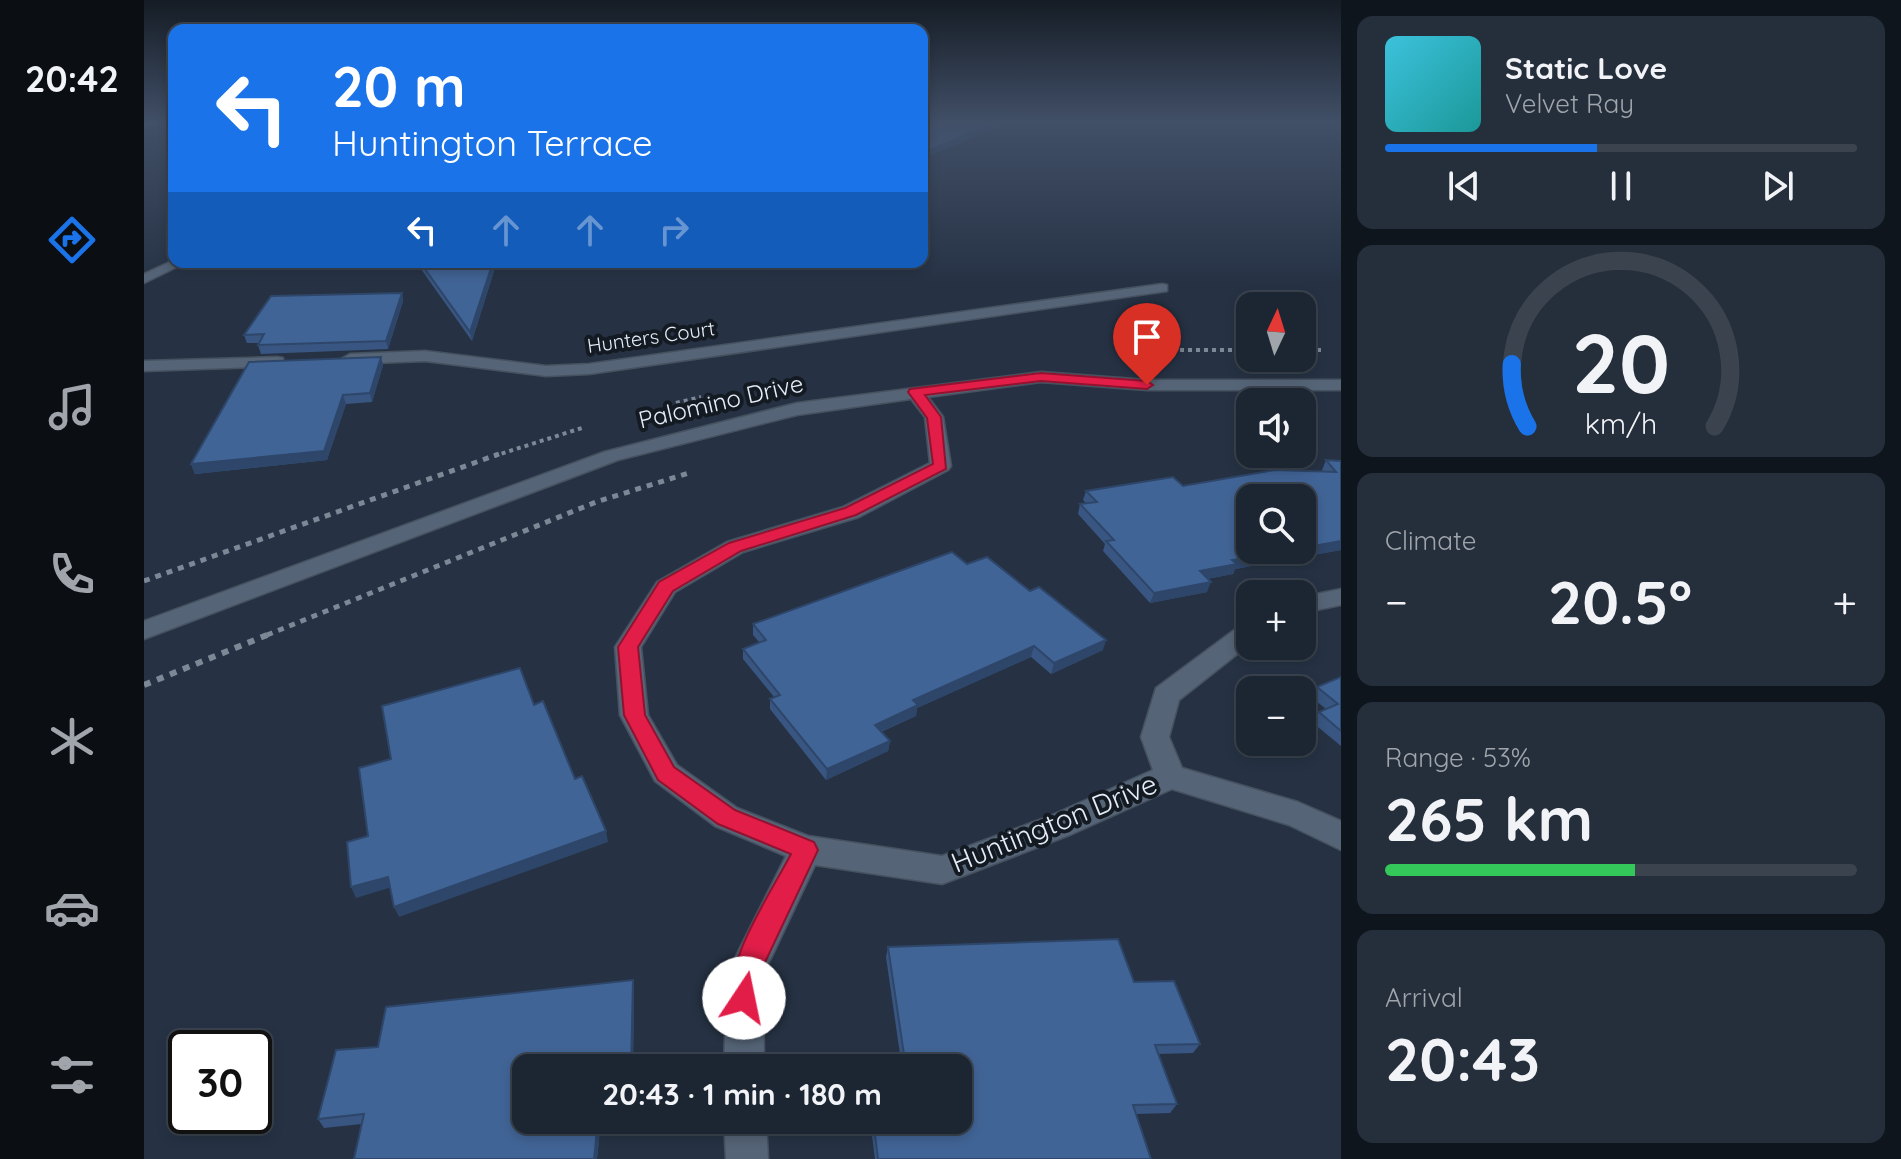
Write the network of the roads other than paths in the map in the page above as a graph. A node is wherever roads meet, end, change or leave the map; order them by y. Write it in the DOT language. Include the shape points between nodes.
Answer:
graph roads {
  1 [pos="168,268"];
  2 [pos="144,279"];
  3 [pos="1162,288"];
  4 [pos="339,359"];
  5 [pos="291,362"];
  6 [pos="144,366"];
  7 [pos="1341,385"];
  8 [pos="915,392"];
  9 [pos="1341,597"];
  10 [pos="1316,602"];
  11 [pos="144,630"];
  12 [pos="1236,642"];
  13 [pos="1170,776"];
  14 [pos="1341,836"];
  15 [pos="806,850"];
  16 [pos="744,1054"];
  17 [pos="746,1134"];
  18 [pos="747,1159"];
  1 -- 2 [label="street"];
  3 -- 4 [label="street, Hunters Court" via="589,369 546,371 425,356"];
  5 -- 6 [label="street"];
  7 -- 8 [label="street, Palomino Drive" via="1147,385 1041,377"];
  8 -- 11 [label="street, Palomino Drive" via="797,409 611,456"];
  8 -- 15 [label="street, Huntington Drive" via="934,417 941,466 851,512 735,547 666,587 628,647 634,715 666,773 726,817"];
  9 -- 10 [label="street"];
  12 -- 13 [label="street" via="1166,695 1155,737"];
  13 -- 14 [label="street, Huntington Drive" via="1298,815"];
  13 -- 15 [label="street, Huntington Drive" via="942,870"];
  15 -- 16 [label="street" via="745,974"];
  17 -- 18 [label="street"];
}
